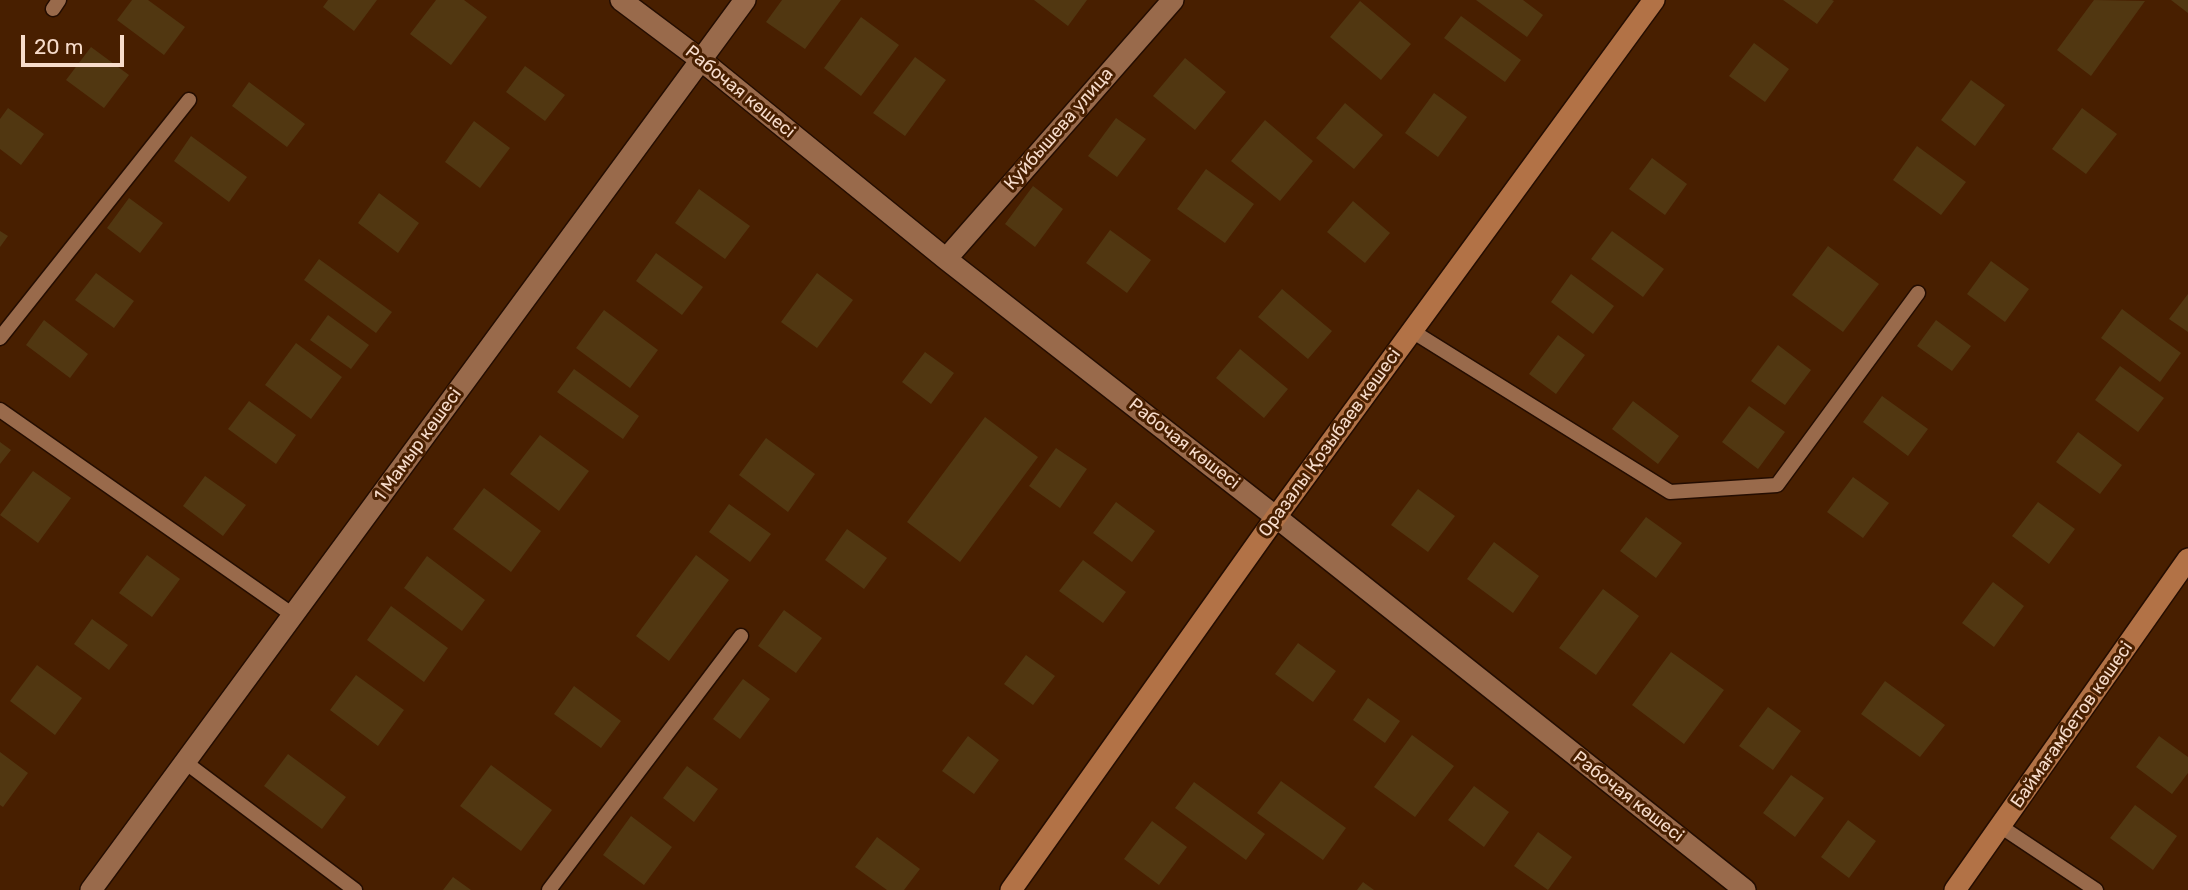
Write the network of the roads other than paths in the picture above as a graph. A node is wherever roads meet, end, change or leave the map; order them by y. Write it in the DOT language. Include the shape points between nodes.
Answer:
graph roads {
  1 [pos="621,0"];
  2 [pos="745,0"];
  3 [pos="1173,0"];
  4 [pos="1654,0"];
  5 [pos="701,60"];
  6 [pos="189,100"];
  7 [pos="946,259"];
  8 [pos="1918,293"];
  9 [pos="1412,331"];
  10 [pos="0,338"];
  11 [pos="0,410"];
  12 [pos="1276,517"];
  13 [pos="2188,559"];
  14 [pos="293,615"];
  15 [pos="741,636"];
  16 [pos="185,762"];
  17 [pos="2000,826"];
  18 [pos="91,890"];
  19 [pos="355,890"];
  20 [pos="549,890"];
  21 [pos="1011,890"];
  22 [pos="1745,890"];
  23 [pos="1955,890"];
  24 [pos="2096,890"];
  1 -- 5 [label="street, Рабочая көшесі"];
  2 -- 5 [label="street, 1 Мамыр көшесі"];
  3 -- 7 [label="street, Куйбышева улица"];
  4 -- 9 [label="street, Оразалы Қозыбаев көшесі"];
  5 -- 7 [label="street, Рабочая көшесі"];
  5 -- 14 [label="street, 1 Мамыр көшесі"];
  6 -- 10 [label="lane"];
  7 -- 12 [label="street, Рабочая көшесі"];
  8 -- 9 [label="lane" via="1777,485 1670,492"];
  9 -- 12 [label="street, Оразалы Қозыбаев көшесі"];
  11 -- 14 [label="lane"];
  12 -- 21 [label="street, Оразалы Қозыбаев көшесі"];
  12 -- 22 [label="street, Рабочая көшесі"];
  13 -- 17 [label="street, Баймағамбетов көшесі"];
  14 -- 16 [label="street, 1 Мамыр көшесі"];
  15 -- 20 [label="lane"];
  16 -- 18 [label="street, 1 Мамыр көшесі"];
  16 -- 19 [label="lane"];
  17 -- 23 [label="street, Баймағамбетов көшесі"];
  17 -- 24 [label="lane"];
}
